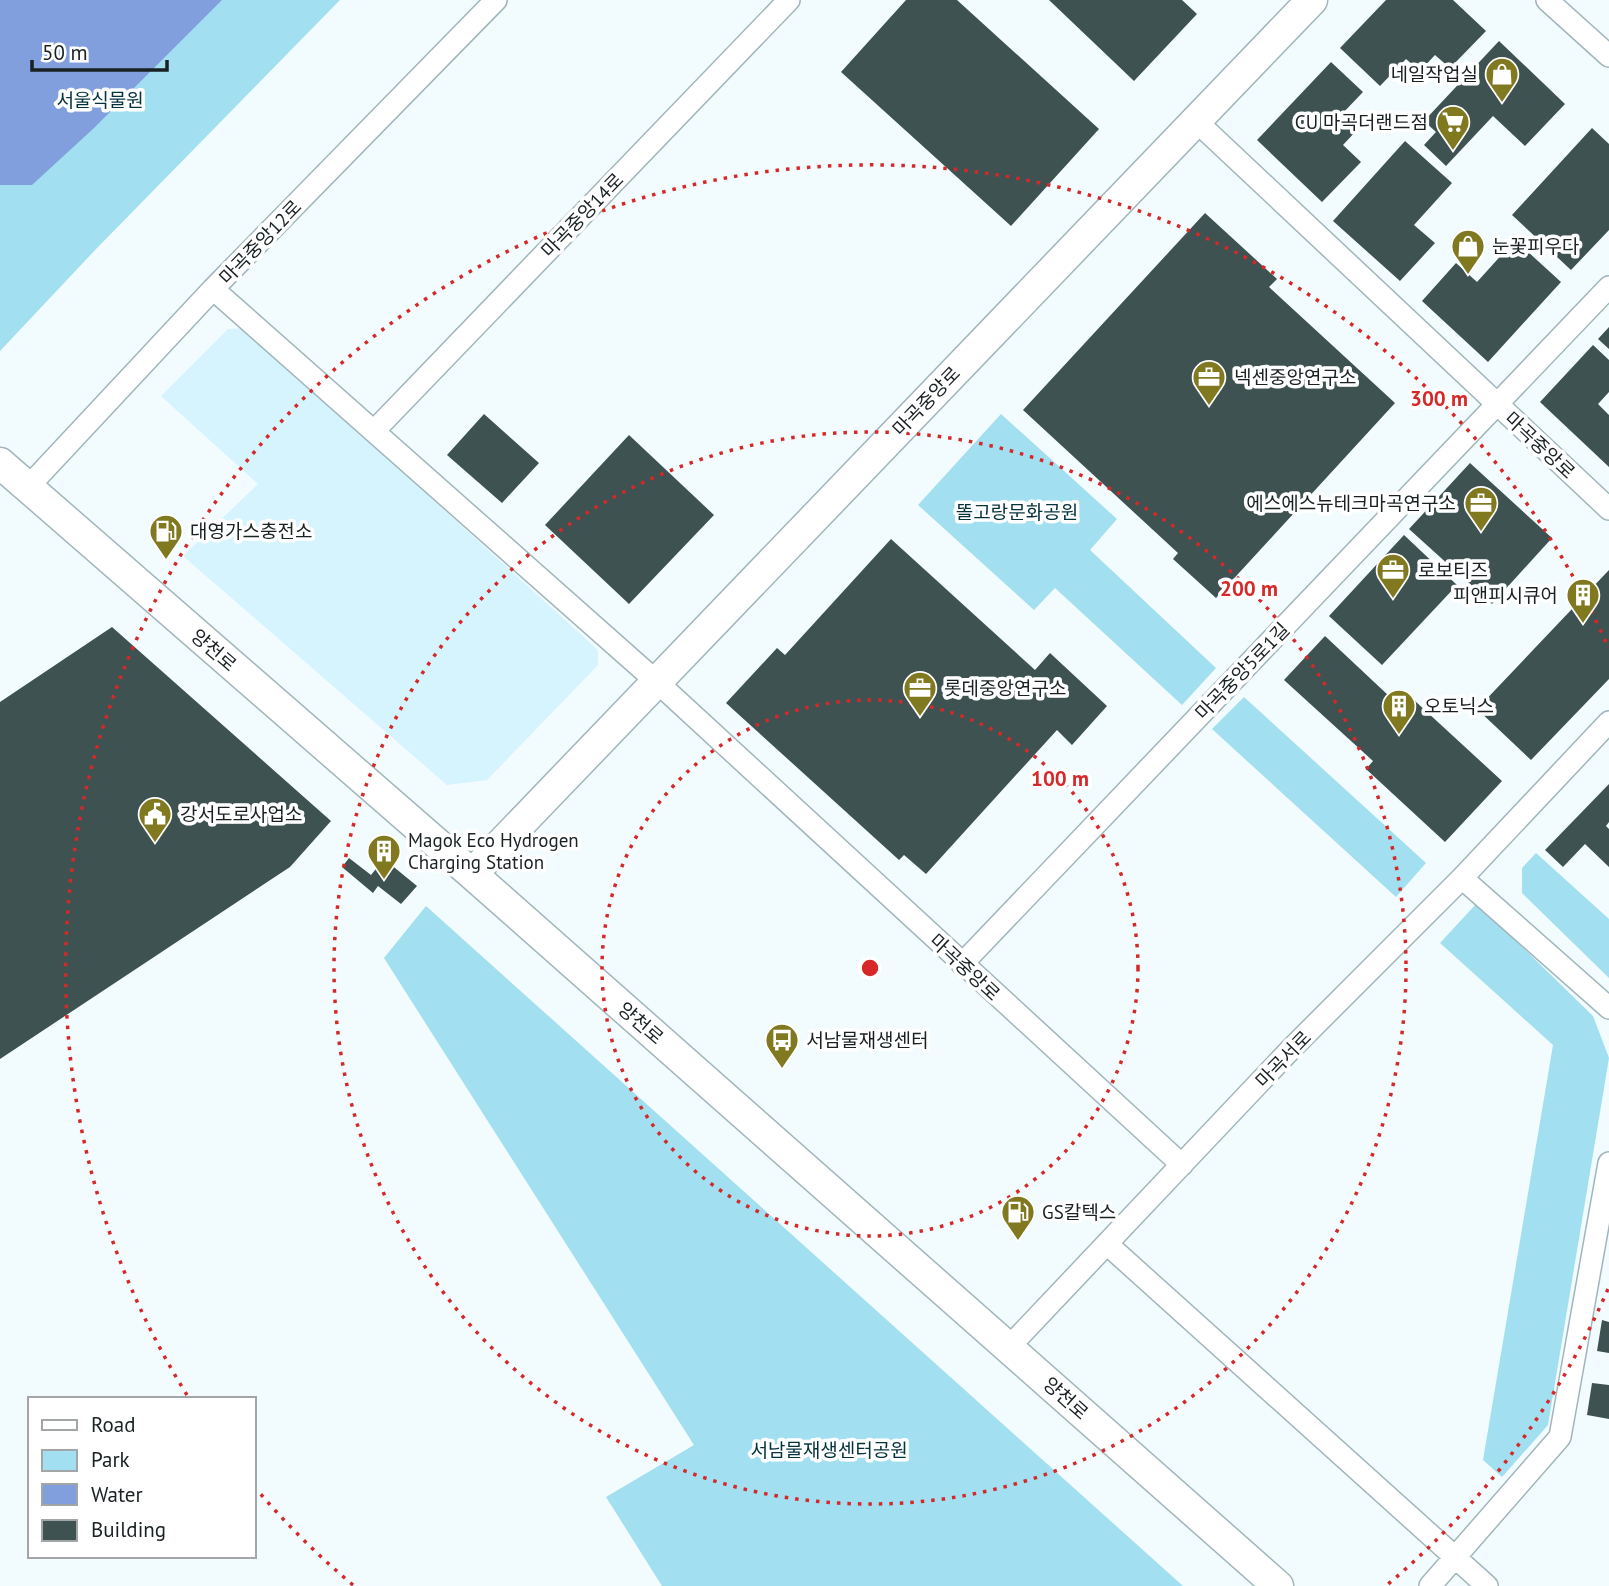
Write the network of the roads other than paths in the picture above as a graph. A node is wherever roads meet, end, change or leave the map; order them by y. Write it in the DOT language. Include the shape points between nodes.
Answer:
graph roads {
  1 [pos="496,0"];
  2 [pos="789,0"];
  3 [pos="1312,0"];
  4 [pos="1547,0"];
  5 [pos="1609,56"];
  6 [pos="1196,121"];
  7 [pos="1609,287"];
  8 [pos="213,289"];
  9 [pos="1496,404"];
  10 [pos="376,429"];
  11 [pos="0,463"];
  12 [pos="28,487"];
  13 [pos="1609,509"];
  14 [pos="657,681"];
  15 [pos="1609,722"];
  16 [pos="472,874"];
  17 [pos="1462,878"];
  18 [pos="962,964"];
  19 [pos="1609,1008"];
  20 [pos="1609,1163"];
  21 [pos="1182,1165"];
  22 [pos="1107,1244"];
  23 [pos="1009,1348"];
  24 [pos="1454,1558"];
  25 [pos="1279,1586"];
  26 [pos="1430,1586"];
  27 [pos="1487,1586"];
  1 -- 8 [label="street, 마곡중앙12로"];
  2 -- 10 [label="street, 마곡중앙14로"];
  3 -- 6 [label="main road, 마곡중앙로"];
  4 -- 5 [label="street"];
  6 -- 9 [label="street, 마곡중앙로"];
  6 -- 14 [label="main road, 마곡중앙로"];
  7 -- 9 [label="street, 마곡중앙5로1길"];
  8 -- 10 [label="street"];
  8 -- 12 [label="street, 마곡중앙12로"];
  9 -- 13 [label="street, 마곡중앙로"];
  9 -- 18 [label="street, 마곡중앙5로1길"];
  10 -- 14 [label="street"];
  11 -- 12 [label="main road, 양천로"];
  12 -- 16 [label="main road, 양천로"];
  14 -- 16 [label="main road, 마곡중앙로"];
  14 -- 18 [label="street, 마곡중앙로"];
  15 -- 17 [label="street, 마곡서로"];
  16 -- 23 [label="main road, 양천로"];
  17 -- 19 [label="street"];
  17 -- 21 [label="street, 마곡서로"];
  18 -- 21 [label="street, 마곡중앙로"];
  20 -- 24 [label="street" via="1560,1437"];
  21 -- 22 [label="street, 마곡서로"];
  22 -- 23 [label="street, 마곡서로"];
  22 -- 24 [label="street"];
  23 -- 25 [label="main road, 양천로"];
  24 -- 26 [label="street"];
  24 -- 27 [label="street"];
}
